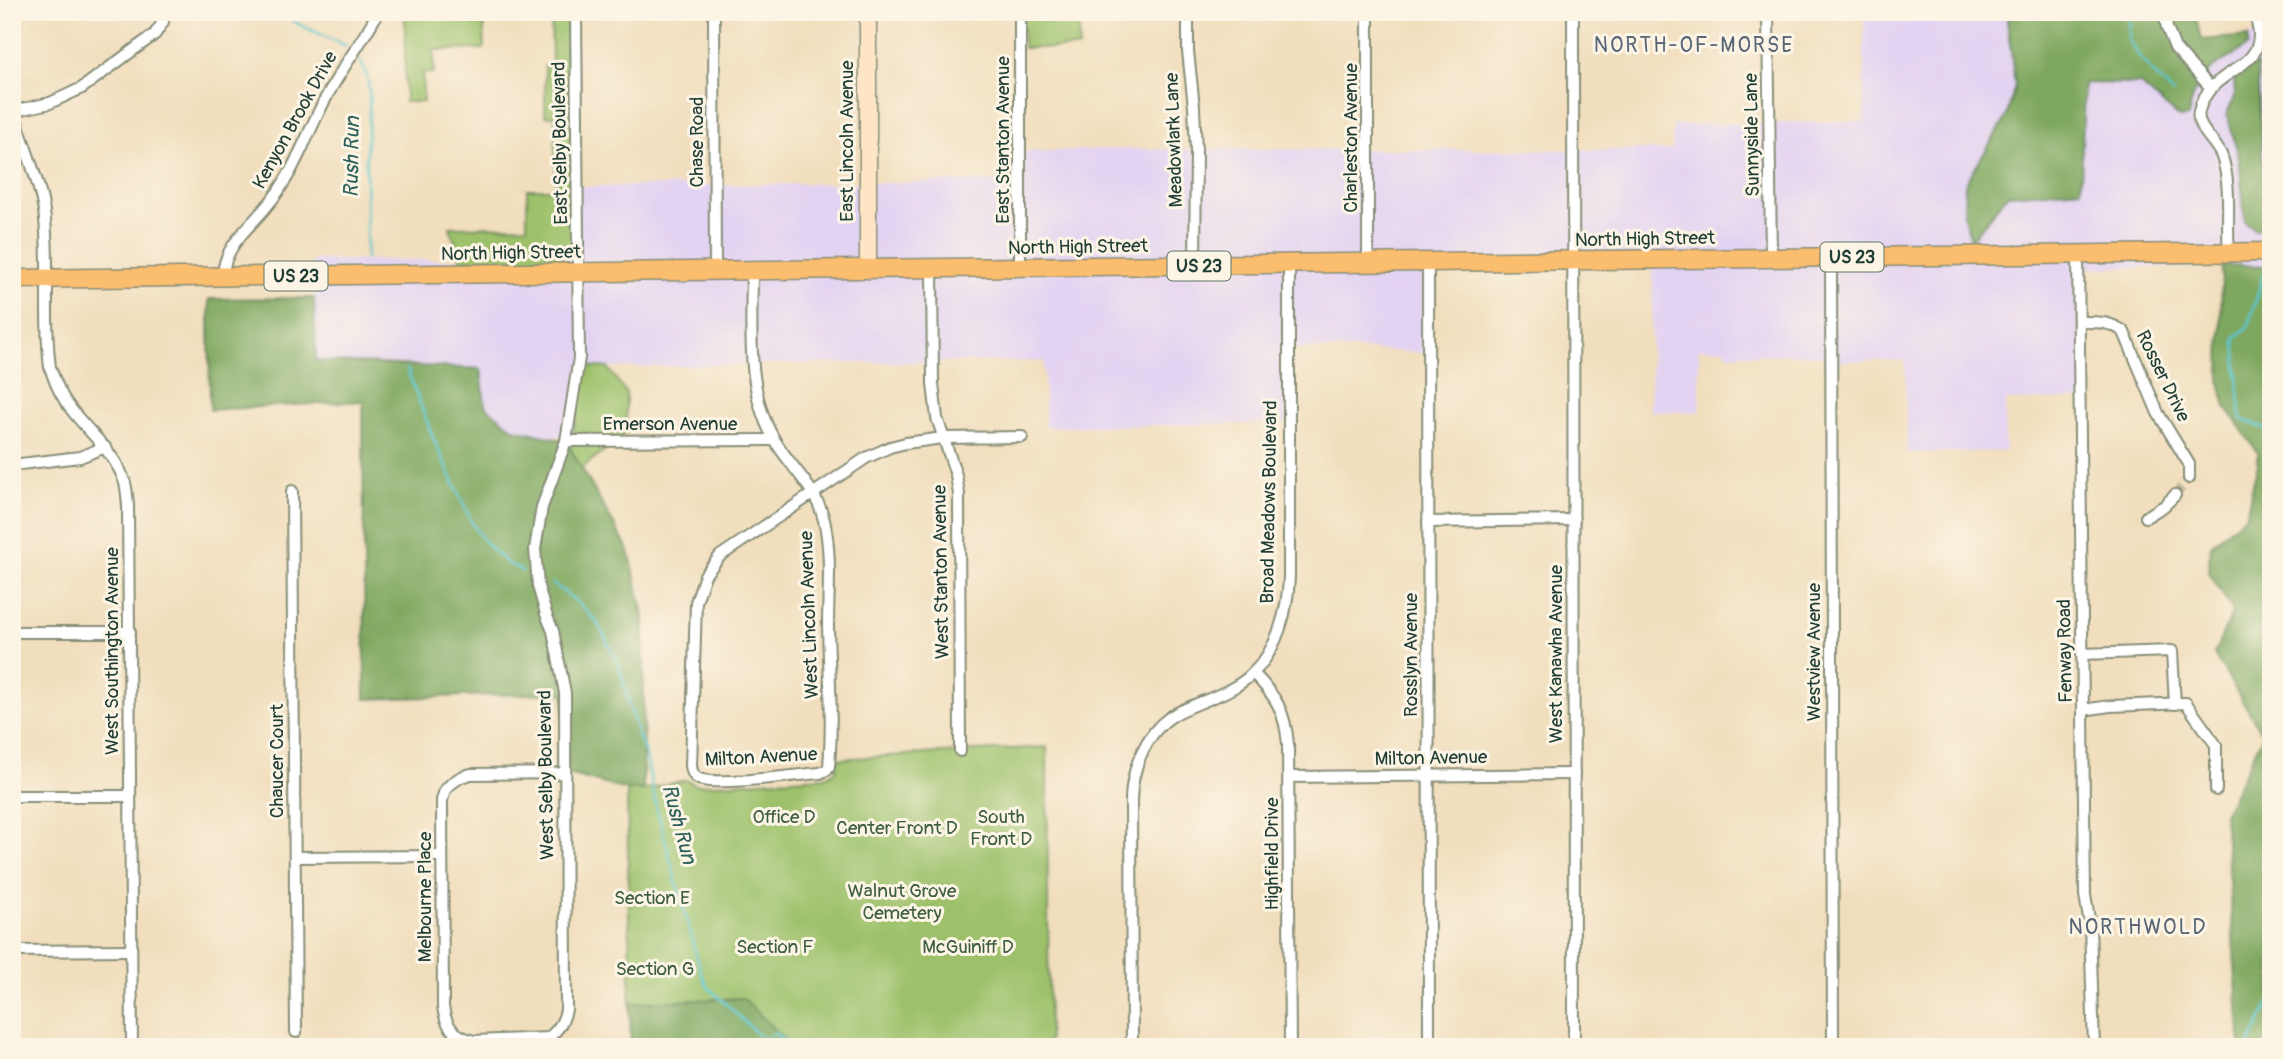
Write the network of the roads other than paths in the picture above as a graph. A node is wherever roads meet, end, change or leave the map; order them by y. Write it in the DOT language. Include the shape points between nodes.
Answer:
graph roads {
  1 [pos="163,12"];
  2 [pos="378,12"];
  3 [pos="576,12"];
  4 [pos="714,12"];
  5 [pos="868,12"];
  6 [pos="1020,12"];
  7 [pos="1188,12"];
  8 [pos="1368,12"];
  9 [pos="1573,12"];
  10 [pos="1768,12"];
  11 [pos="2164,12"];
  12 [pos="2255,13"];
  13 [pos="2210,87"];
  14 [pos="13,107"];
  15 [pos="2271,252"];
  16 [pos="2229,253"];
  17 [pos="2078,254"];
  18 [pos="1831,257"];
  19 [pos="1771,258"];
  20 [pos="1573,261"];
  21 [pos="1428,263"];
  22 [pos="1368,264"];
  23 [pos="1289,265"];
  24 [pos="1195,266"];
  25 [pos="1020,269"];
  26 [pos="868,270"];
  27 [pos="932,270"];
  28 [pos="752,271"];
  29 [pos="715,272"];
  30 [pos="579,273"];
  31 [pos="223,277"];
  32 [pos="12,279"];
  33 [pos="47,279"];
  34 [pos="2079,322"];
  35 [pos="1022,437"];
  36 [pos="943,438"];
  37 [pos="566,440"];
  38 [pos="774,440"];
  39 [pos="105,447"];
  40 [pos="12,465"];
  41 [pos="2189,478"];
  42 [pos="292,491"];
  43 [pos="813,493"];
  44 [pos="2175,495"];
  45 [pos="2146,517"];
  46 [pos="1574,520"];
  47 [pos="1428,522"];
  48 [pos="12,632"];
  49 [pos="130,632"];
  50 [pos="2082,654"];
  51 [pos="1253,673"];
  52 [pos="2175,704"];
  53 [pos="2083,710"];
  54 [pos="960,751"];
  55 [pos="829,766"];
  56 [pos="564,773"];
  57 [pos="1574,774"];
  58 [pos="1429,776"];
  59 [pos="1289,777"];
  60 [pos="2216,790"];
  61 [pos="12,796"];
  62 [pos="130,796"];
  63 [pos="441,856"];
  64 [pos="295,857"];
  65 [pos="131,950"];
  66 [pos="12,951"];
  67 [pos="453,1031"];
  68 [pos="296,1032"];
  69 [pos="132,1047"];
  70 [pos="1132,1047"];
  71 [pos="1290,1047"];
  72 [pos="1429,1047"];
  73 [pos="1574,1047"];
  74 [pos="1833,1047"];
  75 [pos="2094,1047"];
  1 -- 14 [label="street" via="155,34 82,88 50,103"];
  2 -- 31 [label="street, Kenyon Brook Drive" via="326,97 298,159 269,204 228,250"];
  3 -- 30 [label="street, East Selby Boulevard"];
  4 -- 29 [label="street, Chase Road"];
  5 -- 26 [label="main road, East Lincoln Avenue"];
  6 -- 25 [label="street, East Stanton Avenue"];
  7 -- 24 [label="street, Meadowlark Lane" via="1196,152"];
  8 -- 22 [label="street, Charleston Avenue"];
  9 -- 20 [label="street, West Kanawha Avenue"];
  10 -- 19 [label="street, Sunnyside Lane"];
  11 -- 13 [label="street" via="2175,48"];
  12 -- 13 [label="street" via="2259,36 2252,58"];
  13 -- 16 [label="street" via="2198,116 2218,148 2226,176"];
  14 -- 33 [label="street, West Southington Avenue" via="40,189"];
  15 -- 16 [label="main road, North High Street / US 23"];
  16 -- 17 [label="main road, North High Street / US 23"];
  17 -- 18 [label="main road, North High Street / US 23"];
  17 -- 34 [label="street, Fenway Road"];
  18 -- 19 [label="main road, North High Street / US 23"];
  18 -- 74 [label="street, Westview Avenue"];
  19 -- 20 [label="main road, North High Street / US 23"];
  20 -- 21 [label="main road, North High Street / US 23"];
  20 -- 46 [label="street, West Kanawha Avenue"];
  21 -- 22 [label="main road, North High Street / US 23"];
  21 -- 47 [label="street, Rosslyn Avenue"];
  22 -- 23 [label="main road, North High Street / US 23"];
  23 -- 24 [label="main road, North High Street / US 23"];
  23 -- 51 [label="street, Broad Meadows Boulevard" via="1289,588 1277,635"];
  24 -- 25 [label="main road, North High Street / US 23"];
  25 -- 27 [label="main road, North High Street / US 23"];
  26 -- 27 [label="main road, North High Street / US 23"];
  26 -- 28 [label="main road, North High Street / US 23"];
  27 -- 36 [label="street, West Stanton Avenue" via="933,384"];
  28 -- 29 [label="main road, North High Street / US 23"];
  28 -- 38 [label="street, West Lincoln Avenue" via="754,378"];
  29 -- 30 [label="main road, North High Street / US 23"];
  30 -- 31 [label="main road, North High Street / US 23"];
  30 -- 37 [label="street, West Selby Boulevard" via="579,358"];
  31 -- 33 [label="main road, North High Street / US 23"];
  32 -- 33 [label="main road, North High Street / US 23"];
  33 -- 39 [label="street, West Southington Avenue" via="48,349 56,386"];
  34 -- 41 [label="street, Rosser Drive" via="2104,322 2124,332 2158,413 2189,464"];
  34 -- 50 [label="street, Fenway Road"];
  35 -- 36 [label="street"];
  36 -- 43 [label="street" via="890,447"];
  36 -- 54 [label="street, West Stanton Avenue" via="959,494"];
  37 -- 38 [label="street, Emerson Avenue"];
  37 -- 56 [label="street, West Selby Boulevard" via="542,507 535,549 538,586 553,631 565,693"];
  38 -- 43 [label="street, West Lincoln Avenue"];
  39 -- 40 [label="street" via="80,457"];
  39 -- 49 [label="street, West Southington Avenue" via="125,483 128,505"];
  42 -- 64 [label="street, Chaucer Court"];
  43 -- 55 [label="street, West Lincoln Avenue" via="827,541"];
  43 -- 55 [label="street, Milton Avenue" via="720,556 705,575 694,616 692,774 714,781 753,779 820,773"];
  44 -- 45 [label="street"];
  46 -- 47 [label="street"];
  46 -- 57 [label="street, West Kanawha Avenue"];
  47 -- 58 [label="street, Rosslyn Avenue"];
  48 -- 49 [label="street"];
  49 -- 62 [label="street, West Southington Avenue"];
  50 -- 52 [label="street" via="2172,652"];
  50 -- 53 [label="street, Fenway Road"];
  51 -- 59 [label="street, Highfield Drive" via="1283,712"];
  51 -- 70 [label="street, Broad Meadows Boulevard" via="1230,690 1171,717 1155,732 1136,769 1131,789"];
  52 -- 53 [label="street"];
  52 -- 60 [label="street" via="2186,703 2216,745"];
  53 -- 75 [label="street, Fenway Road" via="2085,895"];
  56 -- 63 [label="street, Melbourne Place" via="461,777 445,790 442,800"];
  56 -- 67 [label="street, West Selby Boulevard" via="564,1021 548,1038 474,1041"];
  57 -- 58 [label="street, Milton Avenue"];
  57 -- 73 [label="street, West Kanawha Avenue"];
  58 -- 59 [label="street, Milton Avenue"];
  58 -- 72 [label="street, Rosslyn Avenue"];
  59 -- 71 [label="street, Highfield Drive"];
  61 -- 62 [label="street"];
  62 -- 65 [label="street, West Southington Avenue"];
  63 -- 64 [label="street"];
  63 -- 67 [label="street, Melbourne Place" via="443,1006"];
  64 -- 68 [label="street, Chaucer Court"];
  65 -- 66 [label="street"];
  65 -- 69 [label="street, West Southington Avenue"];
}
